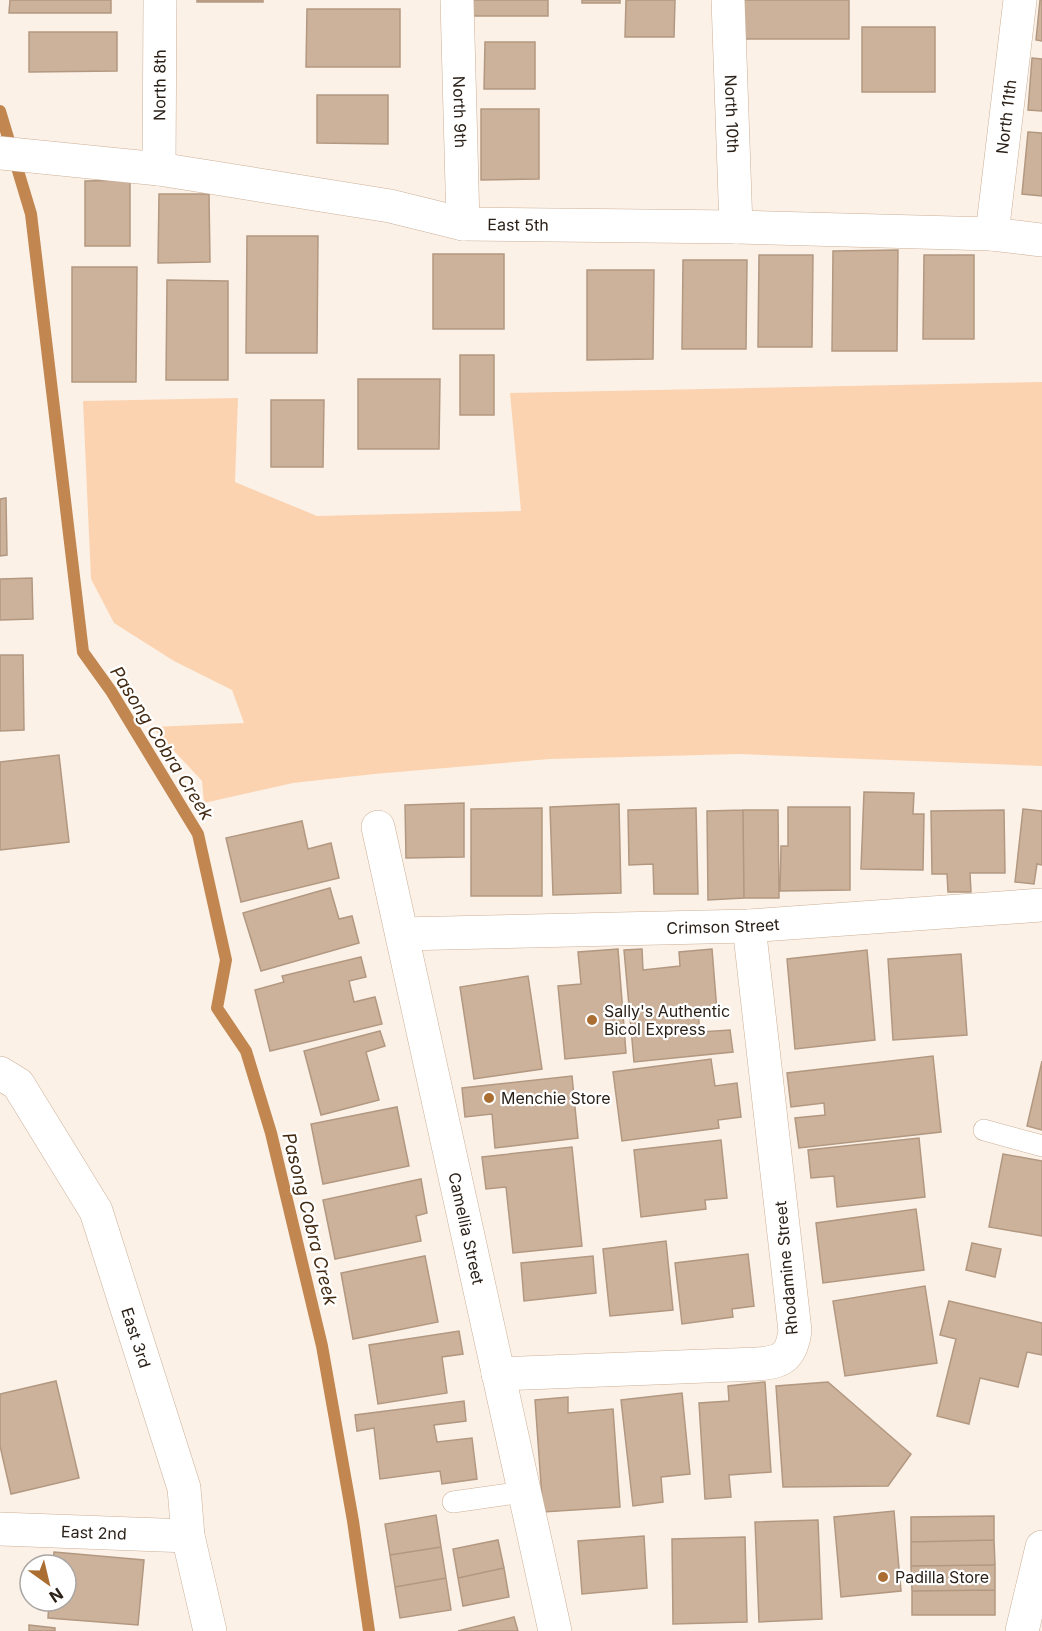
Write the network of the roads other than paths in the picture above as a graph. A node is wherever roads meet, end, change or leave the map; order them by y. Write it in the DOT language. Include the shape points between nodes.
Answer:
graph roads {
  1 [pos="160,0"];
  2 [pos="457,0"];
  3 [pos="728,0"];
  4 [pos="1020,0"];
  5 [pos="0,153"];
  6 [pos="159,169"];
  7 [pos="463,224"];
  8 [pos="736,226"];
  9 [pos="992,234"];
  10 [pos="1042,240"];
  11 [pos="378,826"];
  12 [pos="1042,905"];
  13 [pos="749,926"];
  14 [pos="402,934"];
  15 [pos="0,1073"];
  16 [pos="984,1130"];
  17 [pos="1042,1146"];
  18 [pos="498,1374"];
  19 [pos="524,1492"];
  20 [pos="453,1502"];
  21 [pos="0,1529"];
  22 [pos="188,1536"];
  23 [pos="1042,1547"];
  24 [pos="210,1631"];
  25 [pos="555,1631"];
  26 [pos="1022,1631"];
  1 -- 6 [label="street, North 8th"];
  2 -- 7 [label="street, North 9th"];
  3 -- 8 [label="street, North 10th"];
  4 -- 9 [label="street, North 11th"];
  5 -- 6 [label="street, East 5th"];
  6 -- 7 [label="street, East 5th" via="390,206"];
  7 -- 8 [label="street, East 5th"];
  8 -- 9 [label="street, East 5th"];
  9 -- 10 [label="street, East 5th"];
  11 -- 14 [label="street, Camellia Street"];
  12 -- 13 [label="street, Crimson Street"];
  13 -- 14 [label="street, Crimson Street"];
  13 -- 18 [label="street, Rhodamine Street" via="795,1331 793,1345 786,1356 774,1363"];
  14 -- 18 [label="street, Camellia Street"];
  15 -- 22 [label="street, East 3rd" via="18,1084 96,1211 184,1488"];
  16 -- 17 [label="lane"];
  18 -- 19 [label="street, Camellia Street"];
  19 -- 20 [label="lane"];
  19 -- 25 [label="street, Camellia Street"];
  21 -- 22 [label="street, East 2nd"];
  22 -- 24 [label="street, East 3rd"];
  23 -- 26 [label="street"];
}
